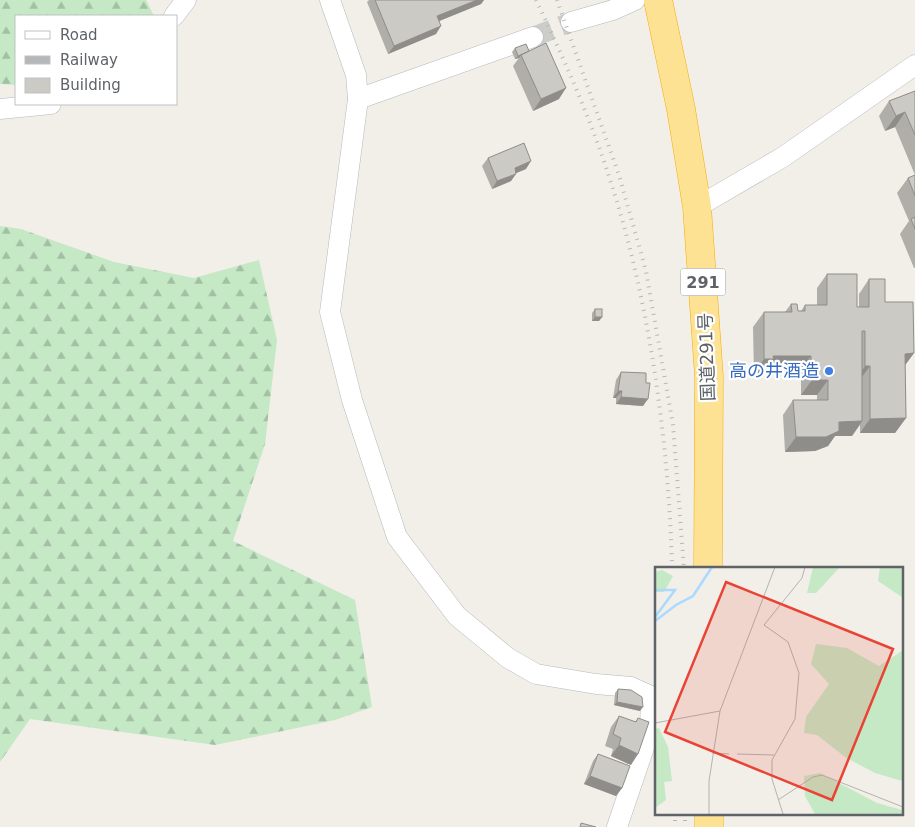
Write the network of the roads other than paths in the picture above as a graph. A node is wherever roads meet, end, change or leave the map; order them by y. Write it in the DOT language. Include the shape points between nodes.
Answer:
graph roads {
  1 [pos="186,0"];
  2 [pos="330,0"];
  3 [pos="634,0"];
  4 [pos="658,0"];
  5 [pos="175,15"];
  6 [pos="571,22"];
  7 [pos="533,37"];
  8 [pos="915,65"];
  9 [pos="358,99"];
  10 [pos="41,105"];
  11 [pos="0,109"];
  12 [pos="697,207"];
  13 [pos="708,567"];
  14 [pos="709,814"];
  15 [pos="617,827"];
  16 [pos="709,827"];
  1 -- 5 [label="street"];
  2 -- 9 [label="street" via="356,75"];
  3 -- 6 [label="street" via="613,10"];
  4 -- 12 [label="highway, 国道291号 / 291"];
  7 -- 9 [label="street"];
  8 -- 12 [label="street" via="783,157"];
  9 -- 15 [label="street" via="330,312 352,400 397,537 457,616 508,658 536,674 631,687 651,696 650,730"];
  10 -- 11 [label="street"];
  12 -- 13 [label="highway, 国道291号 / 291" via="709,377"];
  14 -- 16 [label="highway"];
}
